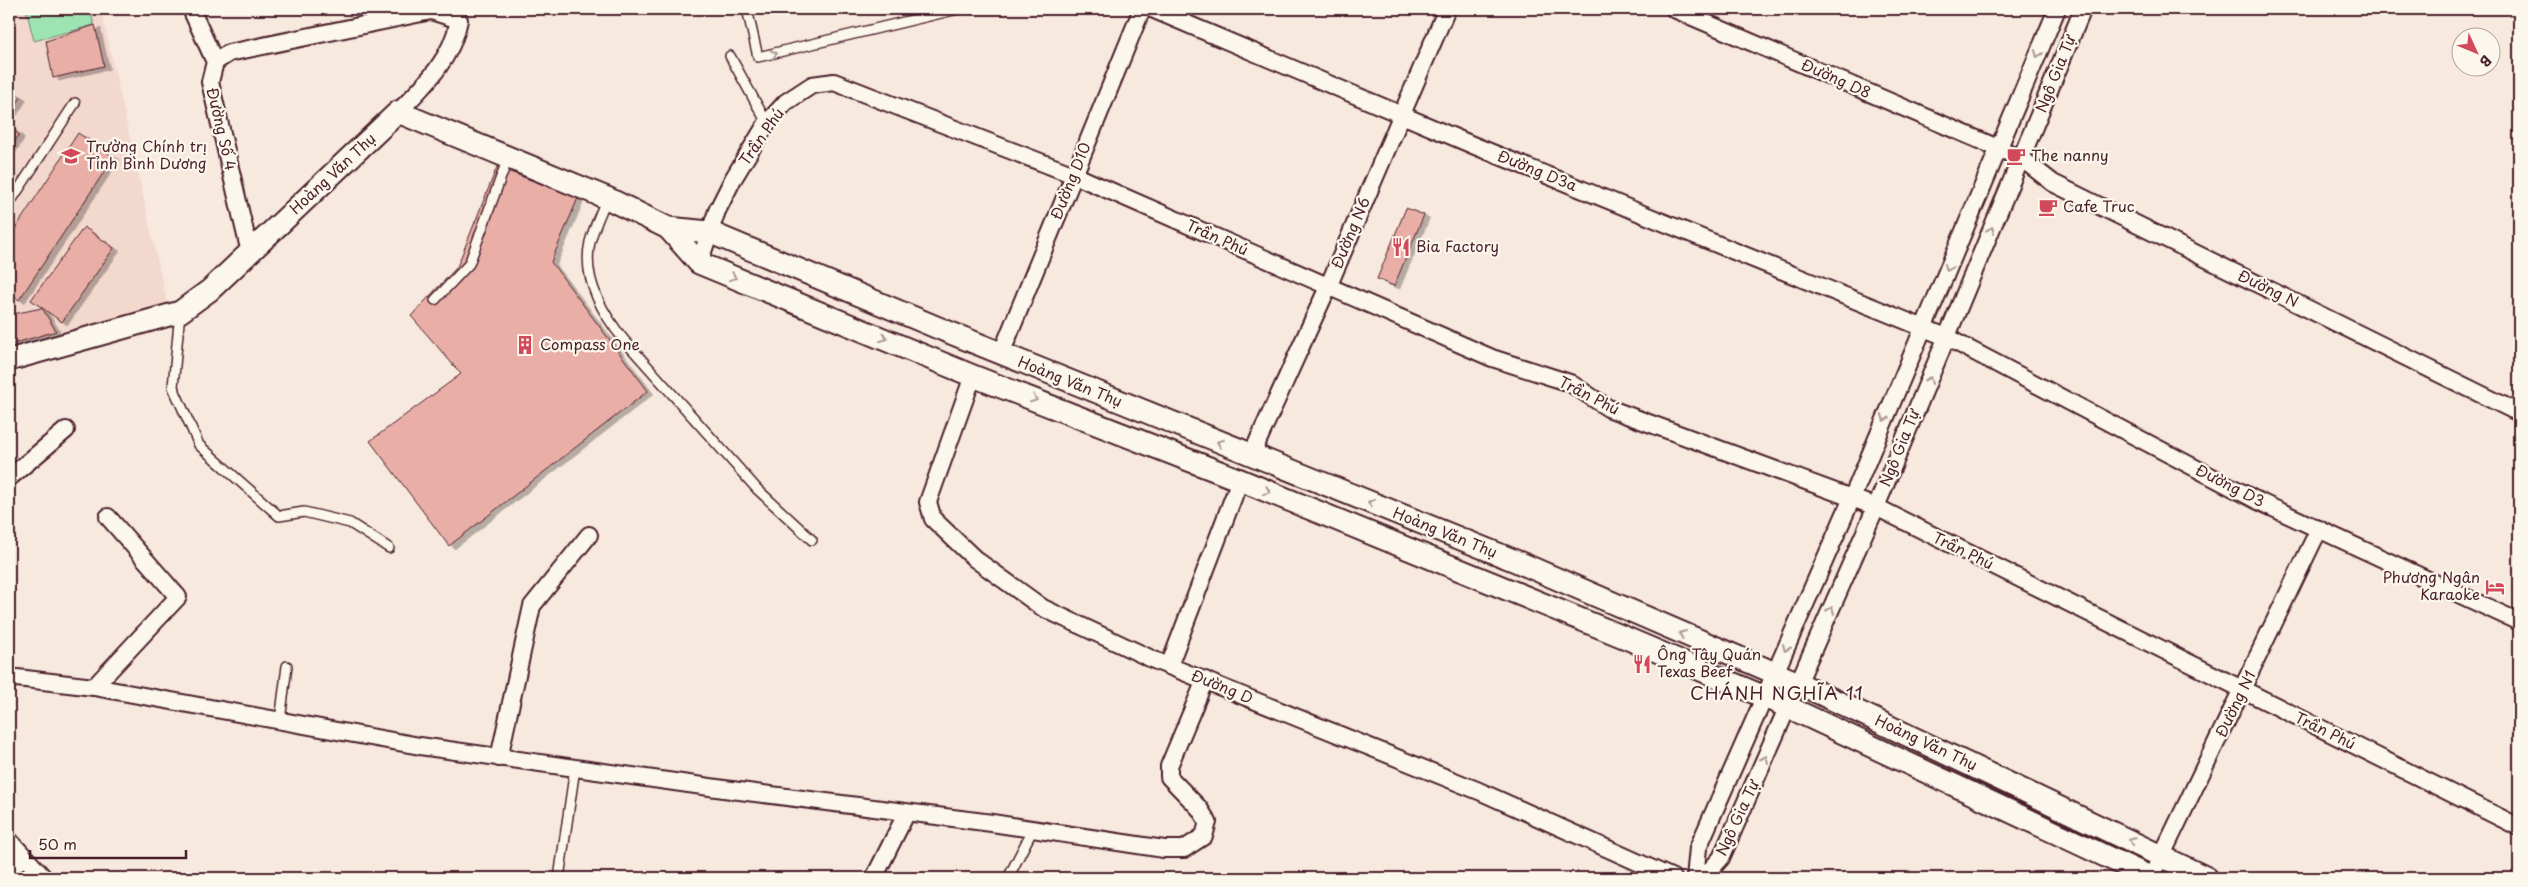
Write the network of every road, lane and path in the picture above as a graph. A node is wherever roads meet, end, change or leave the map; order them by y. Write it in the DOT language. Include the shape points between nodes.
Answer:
graph roads {
  1 [pos="191,9"];
  2 [pos="747,9"];
  3 [pos="958,9"];
  4 [pos="1142,9"];
  5 [pos="1152,9"];
  6 [pos="1447,9"];
  7 [pos="1674,9"];
  8 [pos="2056,9"];
  9 [pos="2083,9"];
  10 [pos="461,14"];
  11 [pos="730,56"];
  12 [pos="215,62"];
  13 [pos="75,103"];
  14 [pos="398,112"];
  15 [pos="1402,114"];
  16 [pos="767,123"];
  17 [pos="1998,149"];
  18 [pos="508,158"];
  19 [pos="2022,158"];
  20 [pos="1074,175"];
  21 [pos="607,198"];
  22 [pos="9,204"];
  23 [pos="668,228"];
  24 [pos="710,232"];
  25 [pos="250,252"];
  26 [pos="699,263"];
  27 [pos="1328,287"];
  28 [pos="435,300"];
  29 [pos="180,312"];
  30 [pos="936,327"];
  31 [pos="1924,328"];
  32 [pos="1946,338"];
  33 [pos="1001,354"];
  34 [pos="924,355"];
  35 [pos="9,360"];
  36 [pos="974,376"];
  37 [pos="1094,392"];
  38 [pos="2519,413"];
  39 [pos="1085,418"];
  40 [pos="66,430"];
  41 [pos="1252,456"];
  42 [pos="9,478"];
  43 [pos="1240,480"];
  44 [pos="1852,498"];
  45 [pos="1876,507"];
  46 [pos="1399,514"];
  47 [pos="108,517"];
  48 [pos="2320,529"];
  49 [pos="589,535"];
  50 [pos="812,540"];
  51 [pos="1391,542"];
  52 [pos="389,548"];
  53 [pos="1518,562"];
  54 [pos="1508,590"];
  55 [pos="1637,614"];
  56 [pos="2519,622"];
  57 [pos="1626,638"];
  58 [pos="288,666"];
  59 [pos="1169,666"];
  60 [pos="1774,674"];
  61 [pos="9,679"];
  62 [pos="1205,680"];
  63 [pos="1798,683"];
  64 [pos="94,687"];
  65 [pos="2243,690"];
  66 [pos="1763,696"];
  67 [pos="1788,707"];
  68 [pos="280,721"];
  69 [pos="1936,748"];
  70 [pos="499,758"];
  71 [pos="575,768"];
  72 [pos="1925,772"];
  73 [pos="2034,794"];
  74 [pos="906,814"];
  75 [pos="2024,818"];
  76 [pos="2519,828"];
  77 [pos="1033,829"];
  78 [pos="9,840"];
  79 [pos="2162,855"];
  80 [pos="23,856"];
  81 [pos="9,870"];
  82 [pos="44,878"];
  83 [pos="559,878"];
  84 [pos="874,878"];
  85 [pos="1008,878"];
  86 [pos="1673,878"];
  87 [pos="1695,878"];
  88 [pos="1703,878"];
  89 [pos="2152,878"];
  90 [pos="2207,878"];
  1 -- 12 [label="street"];
  2 -- 3 [label="lane, one-way" via="758,58"];
  4 -- 20 [label="street, Đường D10"];
  5 -- 15 [label="street, Đường D3a"];
  6 -- 15 [label="street, Đường N6"];
  7 -- 17 [label="street, Đường D8"];
  8 -- 17 [label="street, Ngô Gia Tự, one-way"];
  9 -- 19 [label="street, Ngô Gia Tự"];
  10 -- 12 [label="street" via="431,11 229,53"];
  10 -- 14 [label="street" via="456,38 434,76"];
  11 -- 16 [label="lane"];
  12 -- 25 [label="street, Đường Số 4" via="210,82"];
  13 -- 22 [label="lane"];
  14 -- 18 [label="street, Hoàng Văn Thụ"];
  14 -- 25 [label="street, Hoàng Văn Thụ"];
  15 -- 27 [label="street, Đường N6"];
  15 -- 31 [label="street, Đường D3a"];
  16 -- 20 [label="street, Trần Phú" via="786,102 804,89 834,82"];
  16 -- 24 [label="street, Trần Phú" via="733,179"];
  17 -- 19 [label="street, Đường D8"];
  17 -- 31 [label="street, Ngô Gia Tự, one-way"];
  18 -- 21 [label="street, Hoàng Văn Thụ"];
  18 -- 28 [label="lane" via="469,264"];
  32 -- 19 [label="street, Ngô Gia Tự, one-way"];
  19 -- 38 [label="street, Đường N" via="2053,183"];
  20 -- 27 [label="street, Trần Phú"];
  20 -- 33 [label="street, Đường D10"];
  21 -- 23 [label="street, Hoàng Văn Thụ"];
  21 -- 50 [label="lane" via="594,229 589,254 594,291 605,314 624,340 757,489"];
  23 -- 24 [label="street, Hoàng Văn Thụ"];
  23 -- 26 [label="street, Hoàng Văn Thụ"];
  24 -- 26 [label="street, Trần Phú"];
  24 -- 30 [label="street, Hoàng Văn Thụ"];
  25 -- 29 [label="street, Hoàng Văn Thụ" via="210,290"];
  26 -- 34 [label="street, Hoàng Văn Thụ, one-way"];
  27 -- 41 [label="street, Đường N6"];
  27 -- 44 [label="street, Trần Phú" via="1492,358 1570,383 1608,408"];
  29 -- 35 [label="street, Hoàng Văn Thụ"];
  29 -- 52 [label="lane" via="173,387 199,445 279,516 304,512 350,523"];
  30 -- 33 [label="street, Hoàng Văn Thụ"];
  30 -- 34 [label="street"];
  31 -- 32 [label="street, Đường D3a"];
  31 -- 44 [label="street, Ngô Gia Tự, one-way"];
  45 -- 32 [label="street, Ngô Gia Tự, one-way"];
  32 -- 48 [label="street, Đường D3" via="2258,501"];
  33 -- 37 [label="street, Hoàng Văn Thụ"];
  34 -- 36 [label="street, Hoàng Văn Thụ"];
  36 -- 39 [label="street, Hoàng Văn Thụ, one-way"];
  36 -- 59 [label="street, Đường D" via="928,502 933,519 975,559 1043,608"];
  37 -- 39 [label="street"];
  41 -- 37 [label="street, Hoàng Văn Thụ, one-way"];
  39 -- 43 [label="street, Hoàng Văn Thụ"];
  40 -- 42 [label="street"];
  41 -- 43 [label="street"];
  46 -- 41 [label="street, Hoàng Văn Thụ, one-way"];
  43 -- 51 [label="street, Hoàng Văn Thụ, one-way"];
  43 -- 59 [label="street"];
  44 -- 45 [label="street, Trần Phú"];
  44 -- 60 [label="street, Ngô Gia Tự, one-way"];
  63 -- 45 [label="street, Ngô Gia Tự, one-way"];
  45 -- 65 [label="street, Trần Phú"];
  46 -- 51 [label="street"];
  46 -- 53 [label="street, Hoàng Văn Thụ"];
  47 -- 64 [label="street" via="178,597"];
  48 -- 56 [label="street, Đường D3"];
  48 -- 65 [label="street, Đường N1"];
  49 -- 70 [label="street" via="532,606"];
  51 -- 54 [label="street, Hoàng Văn Thụ"];
  53 -- 54 [label="street"];
  53 -- 55 [label="street, Hoàng Văn Thụ"];
  54 -- 57 [label="street, Hoàng Văn Thụ"];
  55 -- 57 [label="street"];
  60 -- 55 [label="street, Hoàng Văn Thụ, one-way"];
  57 -- 66 [label="street, Hoàng Văn Thụ"];
  58 -- 68 [label="lane"];
  59 -- 62 [label="street, Đường D"];
  60 -- 63 [label="street, Hoàng Văn Thụ"];
  60 -- 66 [label="street, Ngô Gia Tự"];
  61 -- 64 [label="street"];
  62 -- 77 [label="street" via="1170,766 1170,777 1208,822 1204,836 1184,849 1164,849"];
  62 -- 86 [label="street, Đường D" via="1479,791"];
  63 -- 67 [label="street, Ngô Gia Tự"];
  63 -- 69 [label="street, Hoàng Văn Thụ"];
  64 -- 68 [label="street"];
  65 -- 76 [label="street, Trần Phú"];
  65 -- 79 [label="street, Đường N1"];
  66 -- 67 [label="street, Hoàng Văn Thụ"];
  66 -- 87 [label="street, Ngô Gia Tự" via="1698,848"];
  67 -- 72 [label="street, Hoàng Văn Thụ"];
  88 -- 67 [label="street, Ngô Gia Tự, one-way" via="1721,858"];
  68 -- 70 [label="street"];
  69 -- 72 [label="street"];
  69 -- 73 [label="street, Hoàng Văn Thụ"];
  70 -- 71 [label="street"];
  71 -- 74 [label="street"];
  71 -- 83 [label="lane"];
  72 -- 75 [label="street, Hoàng Văn Thụ"];
  73 -- 75 [label="street"];
  79 -- 73 [label="street, Hoàng Văn Thụ, one-way"];
  74 -- 77 [label="street"];
  74 -- 84 [label="street"];
  75 -- 89 [label="street, Hoàng Văn Thụ"];
  77 -- 85 [label="lane"];
  78 -- 80 [label="street"];
  79 -- 89 [label="street, Đường N1"];
  79 -- 90 [label="street, Hoàng Văn Thụ"];
  80 -- 81 [label="street"];
  80 -- 82 [label="street"];
}
